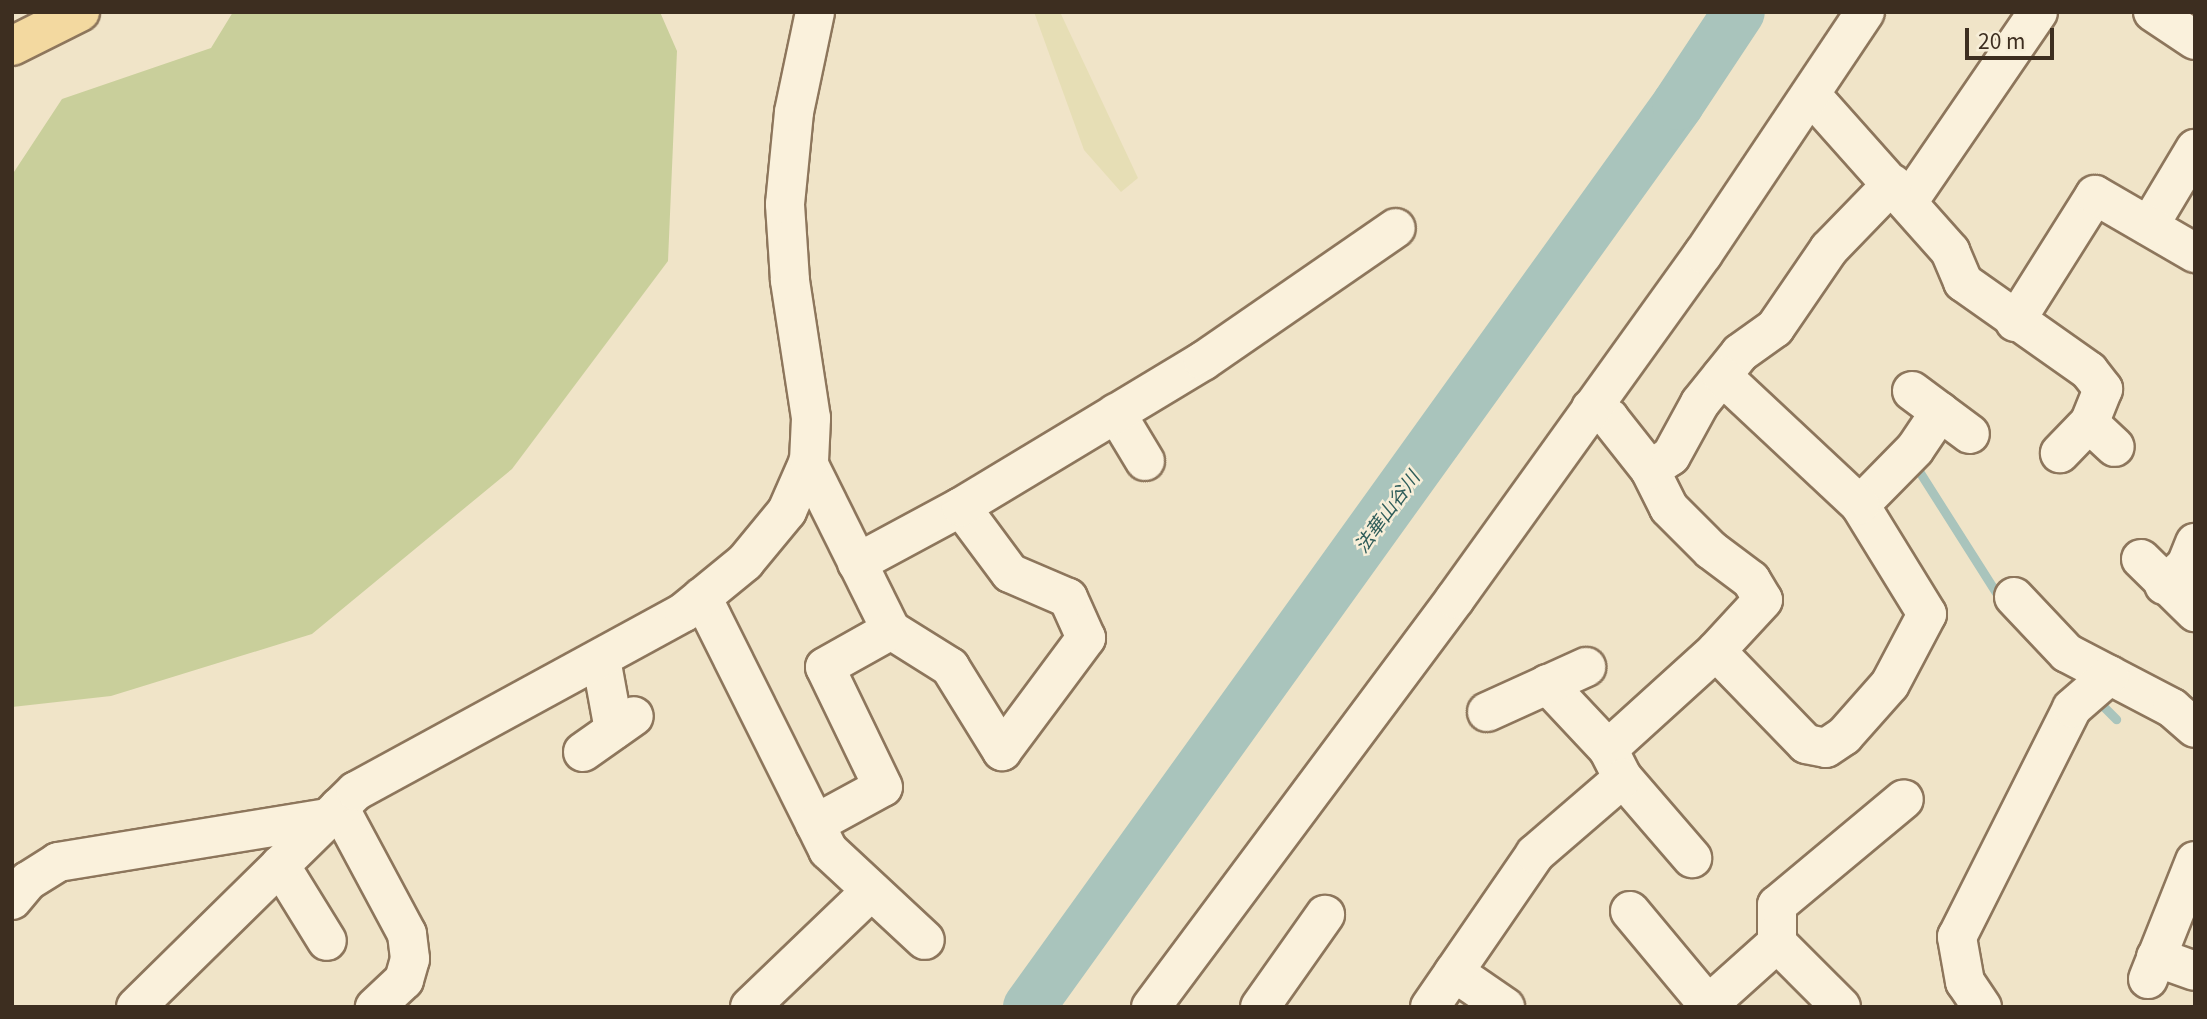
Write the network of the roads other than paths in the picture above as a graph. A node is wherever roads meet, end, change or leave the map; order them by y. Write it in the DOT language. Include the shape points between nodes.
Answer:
graph roads {
  1 [pos="80,12"];
  2 [pos="815,12"];
  3 [pos="1865,12"];
  4 [pos="2038,12"];
  5 [pos="2153,12"];
  6 [pos="2195,40"];
  7 [pos="12,46"];
  8 [pos="1812,96"];
  9 [pos="2195,149"];
  10 [pos="1900,193"];
  11 [pos="2149,226"];
  12 [pos="1396,228"];
  13 [pos="2195,253"];
  14 [pos="2015,322"];
  15 [pos="1722,376"];
  16 [pos="1591,408"];
  17 [pos="1940,412"];
  18 [pos="1116,413"];
  19 [pos="2060,453"];
  20 [pos="1145,461"];
  21 [pos="808,463"];
  22 [pos="1650,470"];
  23 [pos="1860,505"];
  24 [pos="961,507"];
  25 [pos="2195,543"];
  26 [pos="858,563"];
  27 [pos="702,597"];
  28 [pos="2014,597"];
  29 [pos="2195,612"];
  30 [pos="891,630"];
  31 [pos="1716,651"];
  32 [pos="601,659"];
  33 [pos="1586,667"];
  34 [pos="2110,676"];
  35 [pos="1547,684"];
  36 [pos="1487,712"];
  37 [pos="2195,728"];
  38 [pos="583,752"];
  39 [pos="1615,763"];
  40 [pos="1904,799"];
  41 [pos="333,813"];
  42 [pos="815,824"];
  43 [pos="1692,858"];
  44 [pos="2195,861"];
  45 [pos="280,865"];
  46 [pos="871,891"];
  47 [pos="12,900"];
  48 [pos="1630,911"];
  49 [pos="1325,915"];
  50 [pos="925,940"];
  51 [pos="327,941"];
  52 [pos="1777,943"];
  53 [pos="2195,971"];
  54 [pos="1454,972"];
  55 [pos="756,1005"];
  56 [pos="1709,1006"];
  57 [pos="136,1007"];
  58 [pos="375,1007"];
  59 [pos="1151,1007"];
  60 [pos="1260,1007"];
  61 [pos="1430,1007"];
  62 [pos="1505,1007"];
  63 [pos="1841,1007"];
  64 [pos="1982,1007"];
  1 -- 7 [label="main road"];
  2 -- 21 [label="street" via="794,112 785,204 790,280 811,418"];
  3 -- 8 [label="street"];
  4 -- 10 [label="street"];
  5 -- 6 [label="street"];
  8 -- 10 [label="street"];
  8 -- 16 [label="street"];
  9 -- 11 [label="street"];
  10 -- 14 [label="street" via="1958,261 1963,282"];
  10 -- 15 [label="street" via="1844,231 1798,276 1775,328 1740,353"];
  11 -- 13 [label="street"];
  11 -- 14 [label="street" via="2095,195"];
  12 -- 18 [label="street" via="1295,295 1245,335"];
  14 -- 19 [label="street" via="2089,371 2103,389 2102,435"];
  15 -- 22 [label="street" via="1700,403 1671,456"];
  15 -- 23 [label="street"];
  16 -- 22 [label="street" via="1609,418"];
  16 -- 59 [label="street"];
  17 -- 23 [label="street" via="1915,449"];
  18 -- 20 [label="street"];
  18 -- 24 [label="street"];
  21 -- 26 [label="street"];
  21 -- 27 [label="street" via="787,511 745,562"];
  22 -- 31 [label="street" via="1670,508 1751,580 1763,600"];
  23 -- 31 [label="street" via="1927,614 1890,684 1844,736 1826,748 1806,744"];
  24 -- 26 [label="street"];
  24 -- 30 [label="street" via="1010,573 1068,598 1086,638 1002,751 950,667"];
  25 -- 29 [label="street" via="2186,565 2152,572"];
  26 -- 30 [label="street"];
  27 -- 32 [label="street"];
  27 -- 42 [label="street"];
  28 -- 34 [label="street" via="2067,653"];
  30 -- 42 [label="street" via="825,667 883,787"];
  31 -- 39 [label="street"];
  32 -- 38 [label="street" via="625,722"];
  32 -- 41 [label="street" via="356,791"];
  33 -- 35 [label="street"];
  34 -- 37 [label="street" via="2172,708"];
  34 -- 64 [label="street" via="2072,708 1957,937 1965,982"];
  35 -- 36 [label="street"];
  35 -- 39 [label="street"];
  39 -- 43 [label="street"];
  39 -- 54 [label="street" via="1535,854"];
  40 -- 52 [label="street" via="1777,905"];
  41 -- 45 [label="street"];
  41 -- 47 [label="street" via="58,862 28,881"];
  41 -- 58 [label="street" via="407,934 410,959 404,980"];
  42 -- 46 [label="street" via="828,850"];
  44 -- 53 [label="street" via="2152,968"];
  45 -- 51 [label="street"];
  45 -- 57 [label="street"];
  46 -- 50 [label="street"];
  46 -- 55 [label="street"];
  48 -- 56 [label="street"];
  49 -- 60 [label="street"];
  52 -- 56 [label="street"];
  52 -- 63 [label="street"];
  54 -- 61 [label="street"];
  54 -- 62 [label="street"];
}
